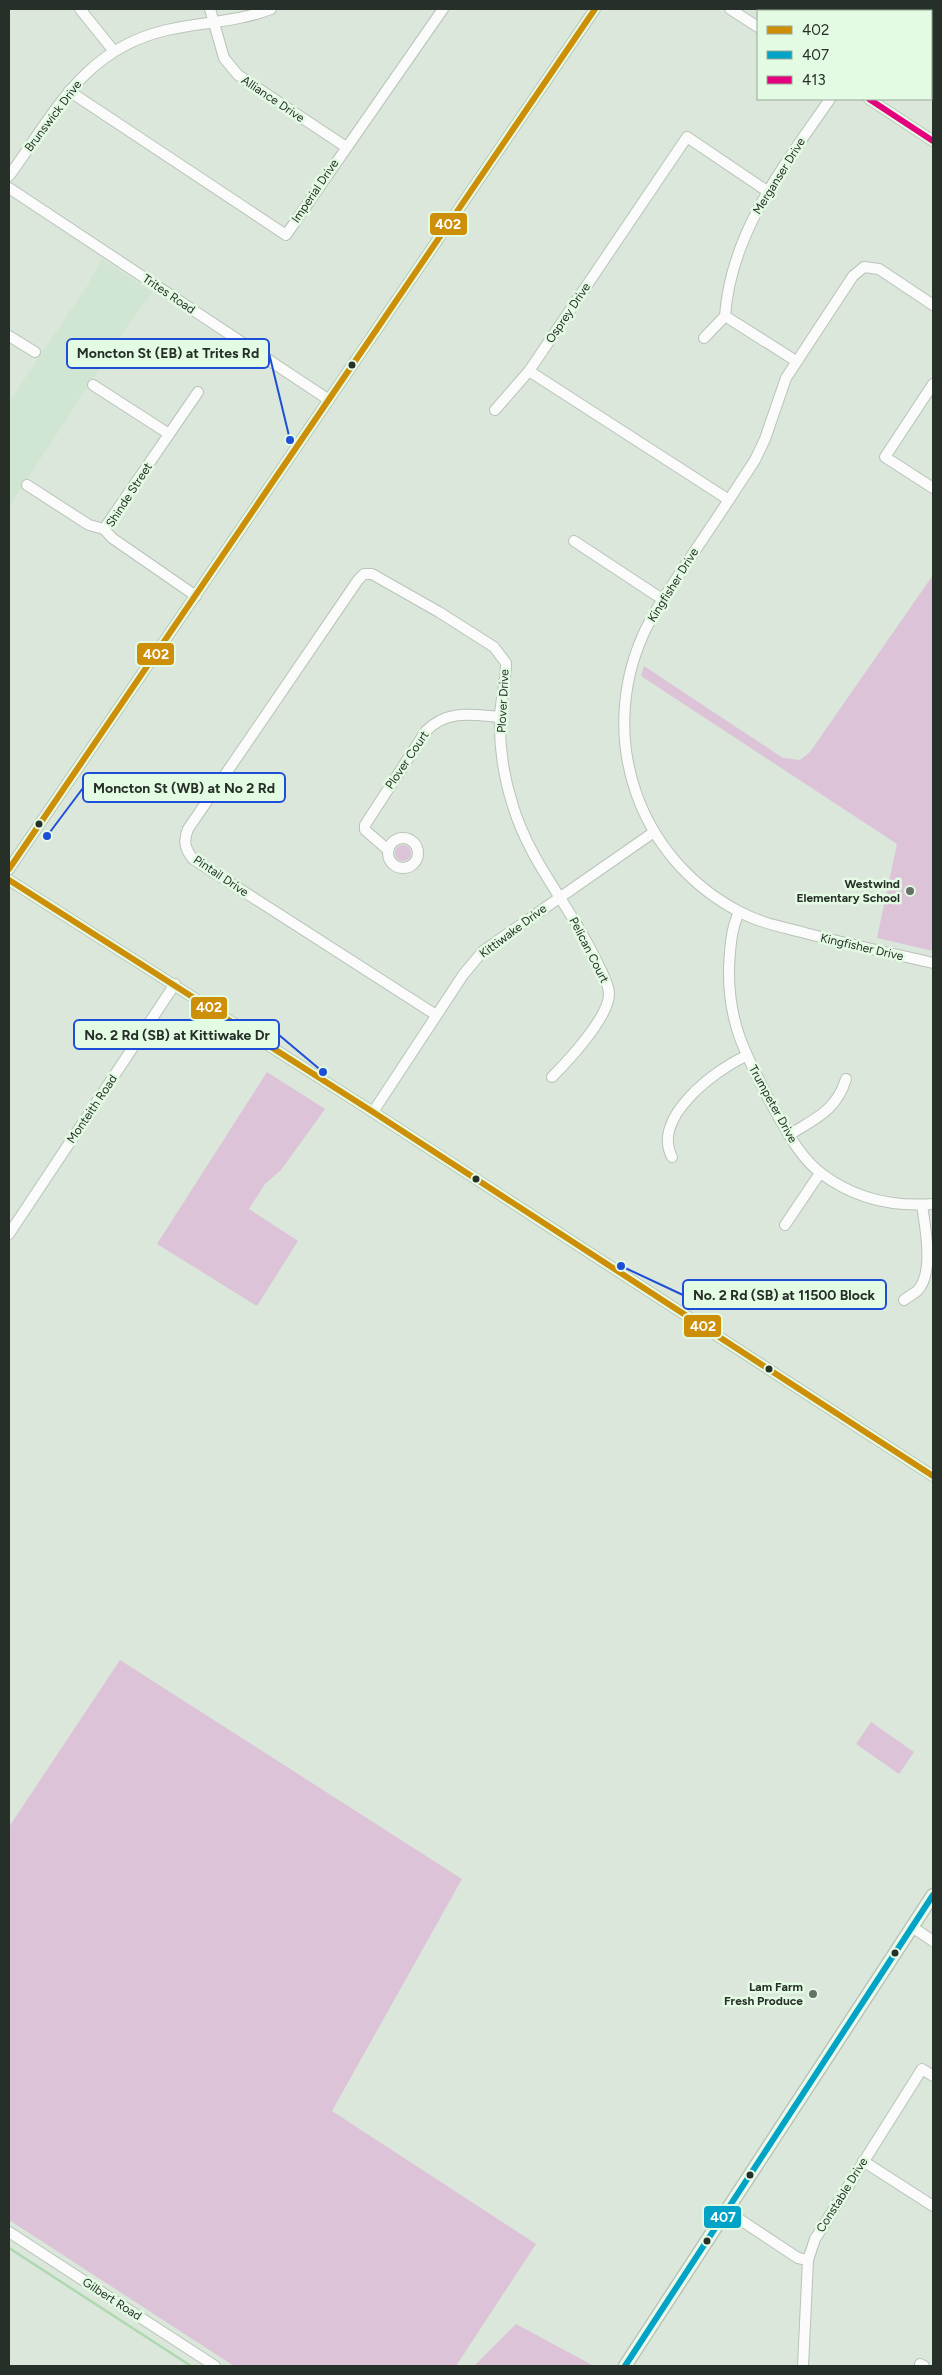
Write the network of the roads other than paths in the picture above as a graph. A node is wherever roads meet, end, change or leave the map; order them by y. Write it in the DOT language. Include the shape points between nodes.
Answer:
graph roads {
  1 [pos="80,9"];
  2 [pos="210,9"];
  3 [pos="271,9"];
  4 [pos="443,9"];
  5 [pos="595,9"];
  6 [pos="730,9"];
  7 [pos="214,23"];
  8 [pos="757,26"];
  9 [pos="113,50"];
  10 [pos="69,91"];
  11 [pos="829,100"];
  12 [pos="871,100"];
  13 [pos="933,140"];
  14 [pos="346,147"];
  15 [pos="9,176"];
  16 [pos="9,188"];
  17 [pos="767,190"];
  18 [pos="933,305"];
  19 [pos="725,316"];
  20 [pos="9,336"];
  21 [pos="704,338"];
  22 [pos="35,352"];
  23 [pos="796,361"];
  24 [pos="529,371"];
  25 [pos="933,384"];
  26 [pos="93,385"];
  27 [pos="198,392"];
  28 [pos="329,400"];
  29 [pos="495,410"];
  30 [pos="169,434"];
  31 [pos="27,485"];
  32 [pos="933,488"];
  33 [pos="728,500"];
  34 [pos="104,529"];
  35 [pos="574,541"];
  36 [pos="364,574"];
  37 [pos="196,596"];
  38 [pos="662,599"];
  39 [pos="500,716"];
  40 [pos="654,832"];
  41 [pos="388,850"];
  42 [pos="9,869"];
  43 [pos="9,880"];
  44 [pos="560,897"];
  45 [pos="739,912"];
  46 [pos="933,963"];
  47 [pos="175,984"];
  48 [pos="436,1015"];
  49 [pos="746,1056"];
  50 [pos="552,1076"];
  51 [pos="846,1079"];
  52 [pos="373,1112"];
  53 [pos="789,1134"];
  54 [pos="672,1157"];
  55 [pos="820,1173"];
  56 [pos="933,1204"];
  57 [pos="922,1205"];
  58 [pos="785,1225"];
  59 [pos="9,1234"];
  60 [pos="904,1300"];
  61 [pos="933,1476"];
  62 [pos="933,1895"];
  63 [pos="912,1927"];
  64 [pos="933,1941"];
  65 [pos="933,2076"];
  66 [pos="863,2160"];
  67 [pos="933,2206"];
  68 [pos="727,2212"];
  69 [pos="9,2232"];
  70 [pos="808,2260"];
  71 [pos="215,2366"];
  72 [pos="625,2366"];
  73 [pos="803,2366"];
  1 -- 9 [label="street"];
  2 -- 7 [label="street, Alliance Drive"];
  3 -- 7 [label="street, Brunswick Drive"];
  4 -- 14 [label="street, Imperial Drive"];
  5 -- 28 [label="street"];
  6 -- 8 [label="street"];
  7 -- 9 [label="street, Brunswick Drive" via="165,30"];
  7 -- 14 [label="street, Alliance Drive" via="224,58 238,76"];
  9 -- 10 [label="street, Brunswick Drive"];
  10 -- 14 [label="street, Imperial Drive" via="286,235"];
  10 -- 15 [label="street, Brunswick Drive"];
  11 -- 17 [label="street, Merganser Drive"];
  12 -- 13 [label="street"];
  16 -- 28 [label="street, Trites Road"];
  17 -- 19 [label="street, Merganser Drive" via="748,225 734,267"];
  17 -- 24 [label="street, Osprey Drive" via="688,138"];
  18 -- 23 [label="street, Kingfisher Drive" via="879,269 864,267 853,276"];
  19 -- 21 [label="street"];
  19 -- 23 [label="street"];
  20 -- 22 [label="street"];
  23 -- 33 [label="street, Kingfisher Drive" via="786,378 760,449"];
  24 -- 29 [label="street"];
  24 -- 33 [label="street"];
  25 -- 32 [label="street" via="885,457"];
  26 -- 30 [label="street"];
  27 -- 30 [label="street, Shinde Street"];
  28 -- 37 [label="street"];
  30 -- 34 [label="street, Shinde Street"];
  31 -- 34 [label="street" via="88,525"];
  33 -- 38 [label="street, Kingfisher Drive"];
  34 -- 37 [label="street, Shinde Street" via="112,538"];
  35 -- 38 [label="street"];
  36 -- 39 [label="street, Plover Drive" via="381,579 494,647 506,663"];
  36 -- 48 [label="street, Pintail Drive" via="354,584 188,829 185,845 193,859"];
  37 -- 42 [label="street"];
  38 -- 40 [label="street, Kingfisher Drive" via="632,663 624,719 624,751 636,795"];
  39 -- 41 [label="street, Plover Court" via="445,717 426,731 365,825 368,835"];
  39 -- 44 [label="street, Plover Drive" via="506,777 513,806 530,850"];
  40 -- 44 [label="street, Kittiwake Drive"];
  40 -- 45 [label="street, Kingfisher Drive" via="673,859 694,880"];
  43 -- 47 [label="street"];
  44 -- 48 [label="street, Kittiwake Drive" via="483,951"];
  44 -- 50 [label="street, Pelican Court" via="584,934 607,982 609,994 604,1010 578,1050"];
  45 -- 46 [label="street, Kingfisher Drive" via="774,925"];
  45 -- 49 [label="street, Trumpeter Drive" via="730,952 729,996"];
  47 -- 52 [label="street"];
  47 -- 59 [label="street, Monteith Road"];
  48 -- 52 [label="street, Kittiwake Drive"];
  49 -- 53 [label="street, Trumpeter Drive"];
  49 -- 54 [label="street" via="718,1071 689,1099 668,1133 666,1143"];
  51 -- 53 [label="street" via="841,1095 829,1111"];
  52 -- 61 [label="street"];
  53 -- 55 [label="street, Trumpeter Drive"];
  55 -- 57 [label="street, Trumpeter Drive" via="865,1197 886,1203"];
  55 -- 58 [label="street"];
  56 -- 57 [label="street, Trumpeter Drive"];
  57 -- 60 [label="street" via="928,1245 925,1272 917,1291"];
  62 -- 63 [label="main road"];
  63 -- 64 [label="street"];
  63 -- 68 [label="main road"];
  65 -- 66 [label="street, Constable Drive" via="922,2068"];
  66 -- 67 [label="street"];
  66 -- 70 [label="street, Constable Drive" via="821,2226"];
  68 -- 70 [label="street" via="798,2258"];
  68 -- 72 [label="main road"];
  69 -- 71 [label="street, Gilbert Road"];
  70 -- 73 [label="street, Constable Drive"];
}
